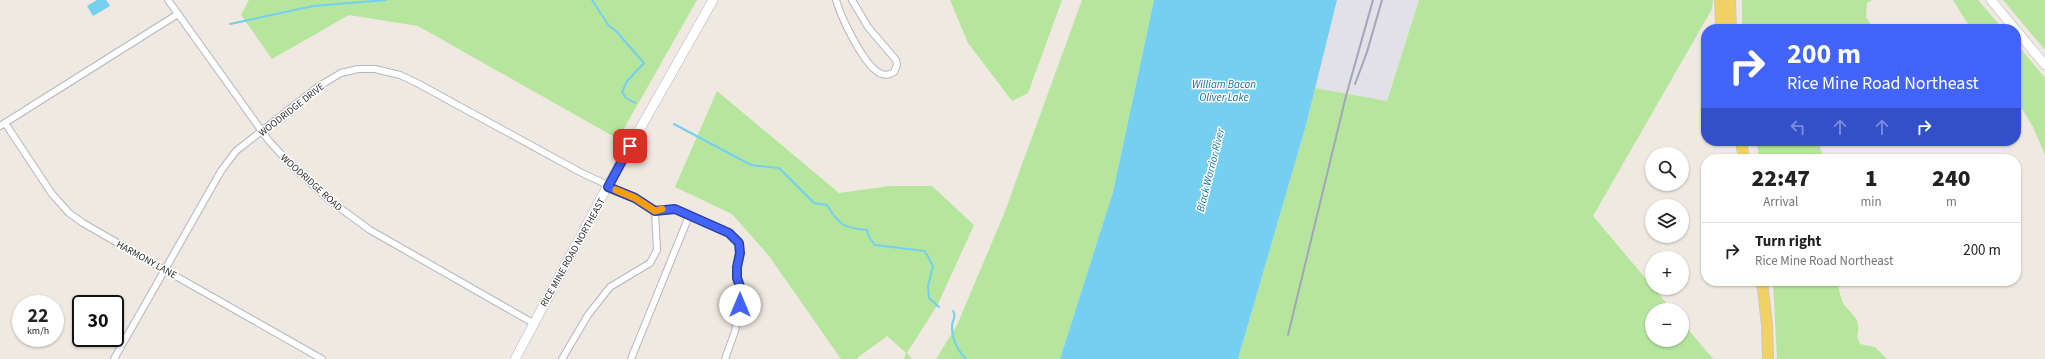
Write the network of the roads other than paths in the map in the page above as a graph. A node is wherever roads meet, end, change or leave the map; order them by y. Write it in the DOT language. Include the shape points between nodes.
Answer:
graph roads {
  1 [pos="168,0"];
  2 [pos="713,0"];
  3 [pos="836,0"];
  4 [pos="852,0"];
  5 [pos="1720,0"];
  6 [pos="1730,0"];
  7 [pos="1991,0"];
  8 [pos="178,14"];
  9 [pos="1721,24"];
  10 [pos="1731,24"];
  11 [pos="2010,24"];
  12 [pos="2021,37"];
  13 [pos="2045,65"];
  14 [pos="2,124"];
  15 [pos="262,132"];
  16 [pos="608,187"];
  17 [pos="655,211"];
  18 [pos="689,216"];
  19 [pos="165,269"];
  20 [pos="1763,286"];
  21 [pos="533,323"];
  22 [pos="114,359"];
  23 [pos="322,359"];
  24 [pos="515,359"];
  25 [pos="562,359"];
  26 [pos="631,359"];
  27 [pos="725,359"];
  28 [pos="1768,359"];
  1 -- 8 [label="street, WOODRIDGE ROAD"];
  2 -- 16 [label="main road, RICE MINE ROAD NORTHEAST"];
  3 -- 4 [label="street" via="857,44 875,70 882,74 894,72 896,60 868,27"];
  5 -- 9 [label="main road"];
  6 -- 10 [label="main road"];
  7 -- 11 [label="main road"];
  8 -- 14 [label="street"];
  8 -- 15 [label="street, WOODRIDGE ROAD"];
  12 -- 13 [label="main road"];
  14 -- 19 [label="street, HARMONY LANE" via="52,194 69,213"];
  15 -- 16 [label="street, WOODRIDGE DRIVE" via="333,77 358,69 384,70 417,83"];
  15 -- 19 [label="street, WOODRIDGE DRIVE" via="236,151 221,170"];
  15 -- 21 [label="street, WOODRIDGE ROAD" via="311,184 349,215"];
  16 -- 17 [label="street, WOODRIDGE DRIVE" via="635,198"];
  16 -- 21 [label="main road, RICE MINE ROAD NORTHEAST"];
  17 -- 18 [label="street" via="675,209"];
  17 -- 25 [label="street" via="657,250 650,263 610,287 588,315"];
  18 -- 26 [label="street"];
  18 -- 27 [label="street" via="729,233 739,243 737,278 742,292 735,331"];
  19 -- 22 [label="street, WOODRIDGE DRIVE"];
  19 -- 23 [label="street, HARMONY LANE"];
  20 -- 28 [label="main road"];
  21 -- 24 [label="main road, RICE MINE ROAD NORTHEAST"];
}
